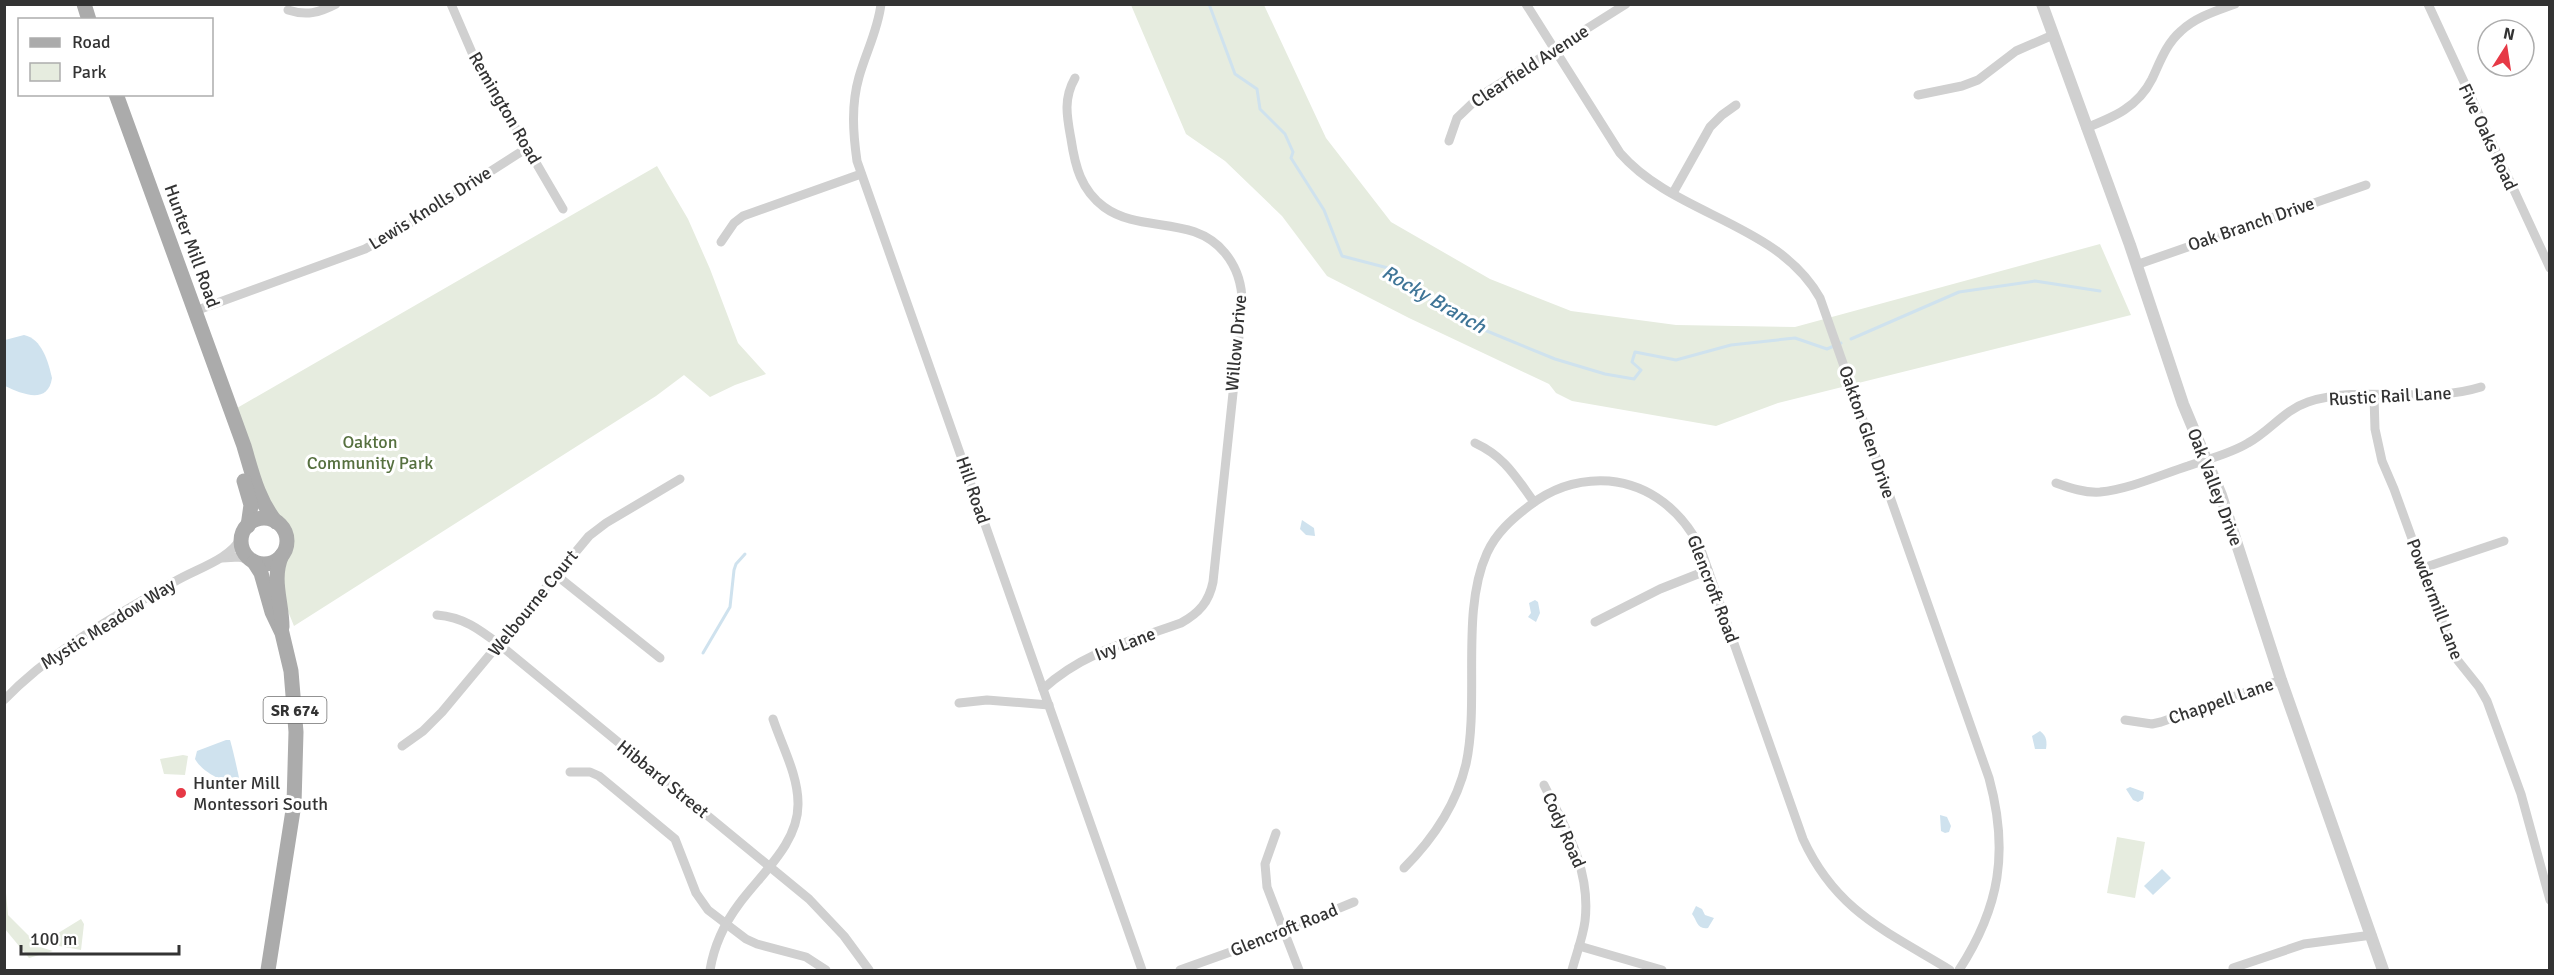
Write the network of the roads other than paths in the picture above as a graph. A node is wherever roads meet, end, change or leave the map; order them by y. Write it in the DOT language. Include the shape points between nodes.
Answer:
graph roads {
  1 [pos="336,4"];
  2 [pos="451,4"];
  3 [pos="881,4"];
  4 [pos="1526,4"];
  5 [pos="1626,4"];
  6 [pos="2042,4"];
  7 [pos="2235,4"];
  8 [pos="2428,4"];
  9 [pos="288,10"];
  10 [pos="2053,35"];
  11 [pos="1555,49"];
  12 [pos="1075,78"];
  13 [pos="1918,95"];
  14 [pos="117,96"];
  15 [pos="1736,105"];
  16 [pos="2086,128"];
  17 [pos="1449,141"];
  18 [pos="527,148"];
  19 [pos="861,174"];
  20 [pos="2366,184"];
  21 [pos="1673,193"];
  22 [pos="563,209"];
  23 [pos="721,242"];
  24 [pos="2136,265"];
  25 [pos="2550,268"];
  26 [pos="195,311"];
  27 [pos="2481,387"];
  28 [pos="2374,396"];
  29 [pos="229,411"];
  30 [pos="1475,443"];
  31 [pos="2207,459"];
  32 [pos="680,479"];
  33 [pos="2056,483"];
  34 [pos="1534,502"];
  35 [pos="276,522"];
  36 [pos="245,532"];
  37 [pos="2504,541"];
  38 [pos="282,555"];
  39 [pos="220,559"];
  40 [pos="253,561"];
  41 [pos="2423,568"];
  42 [pos="1708,570"];
  43 [pos="556,575"];
  44 [pos="1207,601"];
  45 [pos="436,615"];
  46 [pos="1595,622"];
  47 [pos="282,633"];
  48 [pos="500,645"];
  49 [pos="660,658"];
  50 [pos="2281,680"];
  51 [pos="1044,689"];
  52 [pos="4,700"];
  53 [pos="959,703"];
  54 [pos="1049,705"];
  55 [pos="773,719"];
  56 [pos="2125,720"];
  57 [pos="402,746"];
  58 [pos="570,772"];
  59 [pos="1544,785"];
  60 [pos="1276,834"];
  61 [pos="769,866"];
  62 [pos="1404,868"];
  63 [pos="2548,897"];
  64 [pos="1354,902"];
  65 [pos="726,924"];
  66 [pos="1283,932"];
  67 [pos="2372,935"];
  68 [pos="1579,946"];
  69 [pos="2233,968"];
  70 [pos="268,970"];
  71 [pos="710,970"];
  72 [pos="826,970"];
  73 [pos="869,970"];
  74 [pos="1142,970"];
  75 [pos="1180,970"];
  76 [pos="1299,970"];
  77 [pos="1572,970"];
  78 [pos="1662,970"];
  79 [pos="1950,970"];
  80 [pos="1959,970"];
  81 [pos="2384,970"];
  1 -- 9 [label="street" via="315,13"];
  2 -- 18 [label="street, Remington Road" via="474,55"];
  3 -- 19 [label="street, Hill Road" via="855,93 853,136"];
  4 -- 11 [label="street, Oakton Glen Drive"];
  5 -- 11 [label="street, Clearfield Avenue"];
  6 -- 10 [label="street, Oak Valley Drive"];
  7 -- 16 [label="street" via="2206,15 2180,32 2132,106"];
  8 -- 25 [label="street, Five Oaks Road"];
  10 -- 13 [label="street" via="2016,51 1978,80"];
  10 -- 16 [label="street, Oak Valley Drive"];
  11 -- 17 [label="street, Clearfield Avenue" via="1464,109"];
  11 -- 21 [label="street, Oakton Glen Drive" via="1620,153 1642,174"];
  12 -- 44 [label="street, Willow Drive" via="1066,109 1075,164 1088,191 1117,215 1185,228 1210,239 1229,258 1241,286 1242,308 1213,582"];
  14 -- 26 [label="main road, Hunter Mill Road / SR 674"];
  15 -- 21 [label="street" via="1710,127"];
  16 -- 24 [label="street, Oak Valley Drive"];
  18 -- 22 [label="street, Remington Road"];
  18 -- 26 [label="street, Lewis Knolls Drive" via="365,249"];
  19 -- 23 [label="street" via="743,216"];
  19 -- 51 [label="street, Hill Road"];
  20 -- 24 [label="street, Oak Branch Drive"];
  21 -- 80 [label="street, Oakton Glen Drive" via="1784,255 1812,284 1823,307 1996,805 2001,846 1996,888 1980,934"];
  24 -- 31 [label="street, Oak Valley Drive" via="2182,404"];
  26 -- 29 [label="main road, Hunter Mill Road / SR 674"];
  27 -- 28 [label="street, Rustic Rail Lane" via="2448,395"];
  28 -- 31 [label="street, Rustic Rail Lane" via="2309,402 2286,413 2250,443"];
  28 -- 41 [label="street, Powdermill Lane" via="2377,445"];
  29 -- 35 [label="main road, Hunter Mill Road / SR 674" via="261,499"];
  29 -- 36 [label="main road, Hunter Mill Road / SR 674" via="234,450 251,505"];
  30 -- 34 [label="street" via="1504,460"];
  31 -- 33 [label="street, Rustic Rail Lane" via="2100,492"];
  31 -- 50 [label="street, Oak Valley Drive"];
  32 -- 43 [label="street, Welbourne Court" via="589,536"];
  34 -- 42 [label="street, Glencroft Road" via="1582,482 1612,482 1646,491 1684,521"];
  34 -- 62 [label="street, Glencroft Road" via="1500,532 1480,571 1475,597 1466,764 1450,809 1428,845"];
  35 -- 36 [label="main road" via="261,519"];
  35 -- 38 [label="main road, Hunter Mill Road / SR 674" via="287,538"];
  36 -- 39 [label="street, Mystic Meadow Way"];
  36 -- 40 [label="main road, Hunter Mill Road / SR 674" via="243,550"];
  37 -- 41 [label="street"];
  38 -- 40 [label="main road" via="269,564"];
  38 -- 47 [label="main road, Hunter Mill Road / SR 674" via="276,581"];
  39 -- 40 [label="street, Mystic Meadow Way" via="237,556"];
  39 -- 52 [label="street, Mystic Meadow Way" via="61,650"];
  40 -- 47 [label="main road, Hunter Mill Road / SR 674"];
  41 -- 63 [label="street, Powdermill Lane" via="2455,657 2487,701 2521,794"];
  42 -- 46 [label="street"];
  42 -- 79 [label="street, Glencroft Road" via="1812,860 1851,907"];
  43 -- 48 [label="street, Welbourne Court"];
  43 -- 49 [label="street"];
  44 -- 51 [label="street, Ivy Lane" via="1181,622 1079,661"];
  45 -- 48 [label="street, Hibbard Street" via="469,622"];
  47 -- 70 [label="main road, Hunter Mill Road / SR 674" via="293,690 296,761 289,842"];
  48 -- 57 [label="street, Welbourne Court" via="432,723"];
  48 -- 61 [label="street, Hibbard Street"];
  50 -- 56 [label="street, Chappell Lane" via="2161,722"];
  50 -- 67 [label="street, Oak Valley Drive"];
  51 -- 54 [label="street, Hill Road"];
  53 -- 54 [label="street" via="987,700"];
  54 -- 74 [label="street, Hill Road"];
  55 -- 61 [label="street" via="796,784 798,806 792,833"];
  58 -- 65 [label="street" via="600,776 675,838 699,900"];
  59 -- 68 [label="street, Cody Road" via="1578,854 1585,882 1585,922"];
  60 -- 66 [label="street" via="1267,853 1265,873"];
  61 -- 65 [label="street"];
  61 -- 73 [label="street, Hibbard Street" via="825,916"];
  64 -- 66 [label="street, Glencroft Road"];
  65 -- 71 [label="street"];
  65 -- 72 [label="street" via="757,944 806,957"];
  66 -- 75 [label="street, Glencroft Road"];
  66 -- 76 [label="street"];
  67 -- 69 [label="street" via="2304,944"];
  67 -- 81 [label="street, Oak Valley Drive"];
  68 -- 77 [label="street, Cody Road"];
  68 -- 78 [label="street"];
}
